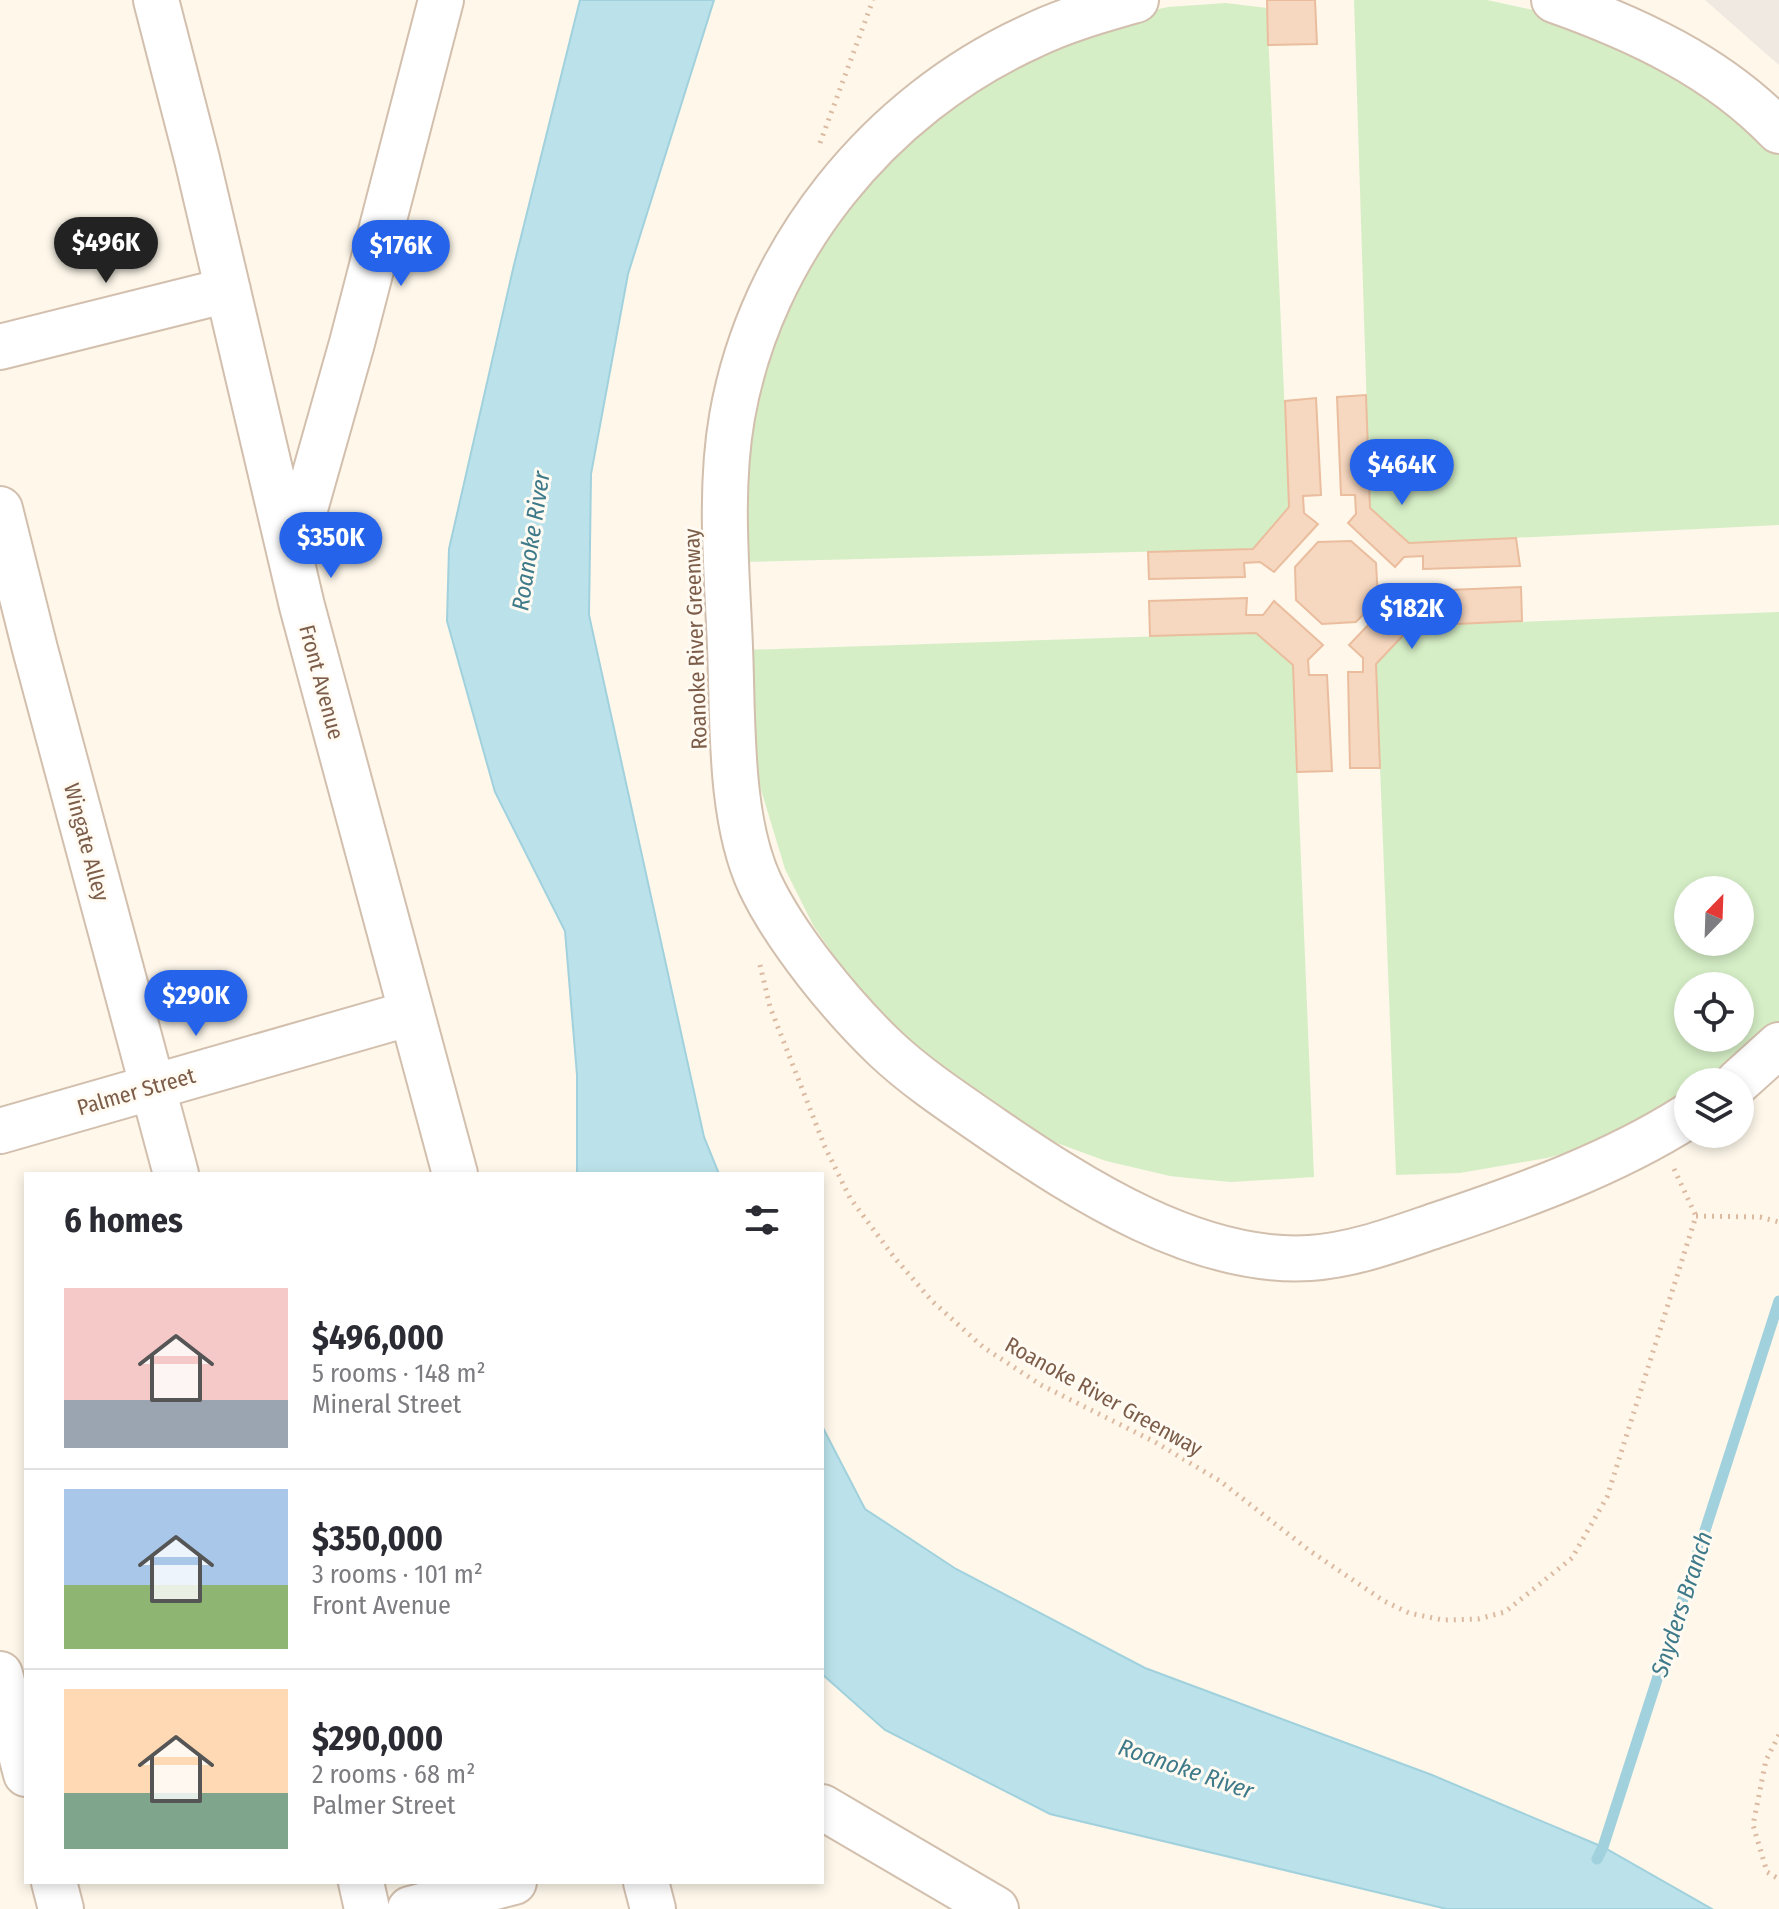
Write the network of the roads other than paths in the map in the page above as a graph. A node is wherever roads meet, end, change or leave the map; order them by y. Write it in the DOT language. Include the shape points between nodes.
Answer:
graph roads {
  1 [pos="156,0"];
  2 [pos="441,0"];
  3 [pos="1136,0"];
  4 [pos="1554,0"];
  5 [pos="1779,131"];
  6 [pos="228,290"];
  7 [pos="0,347"];
  8 [pos="0,509"];
  9 [pos="291,558"];
  10 [pos="411,1013"];
  11 [pos="1779,1045"];
  12 [pos="1754,1068"];
  13 [pos="153,1086"];
  14 [pos="1673,1126"];
  15 [pos="0,1131"];
  16 [pos="175,1172"];
  17 [pos="454,1172"];
  18 [pos="0,1674"];
  19 [pos="24,1766"];
  20 [pos="824,1808"];
  21 [pos="55,1884"];
  22 [pos="361,1884"];
  23 [pos="506,1884"];
  24 [pos="647,1884"];
  25 [pos="974,1903"];
  26 [pos="61,1909"];
  27 [pos="367,1909"];
  28 [pos="410,1909"];
  29 [pos="653,1909"];
  1 -- 6 [label="street, Front Avenue"];
  2 -- 9 [label="street"];
  3 -- 14 [label="street" via="1031,36 914,109 884,136 823,209 794,251 761,317 732,420 726,516 736,779 750,861 761,886 832,991 915,1074 1075,1182 1200,1241 1274,1258 1373,1247 1495,1206"];
  4 -- 5 [label="street" via="1665,46 1739,95"];
  6 -- 7 [label="street"];
  6 -- 9 [label="street, Front Avenue"];
  8 -- 13 [label="street, Wingate Alley"];
  9 -- 10 [label="street, Front Avenue"];
  10 -- 13 [label="street, Palmer Street"];
  10 -- 17 [label="street, Front Avenue"];
  11 -- 12 [label="street"];
  13 -- 15 [label="street, Palmer Street"];
  13 -- 16 [label="street, Wingate Alley"];
  18 -- 19 [label="street"];
  20 -- 25 [label="street"];
  21 -- 26 [label="street"];
  22 -- 27 [label="street"];
  23 -- 28 [label="street"];
  24 -- 29 [label="street"];
}
